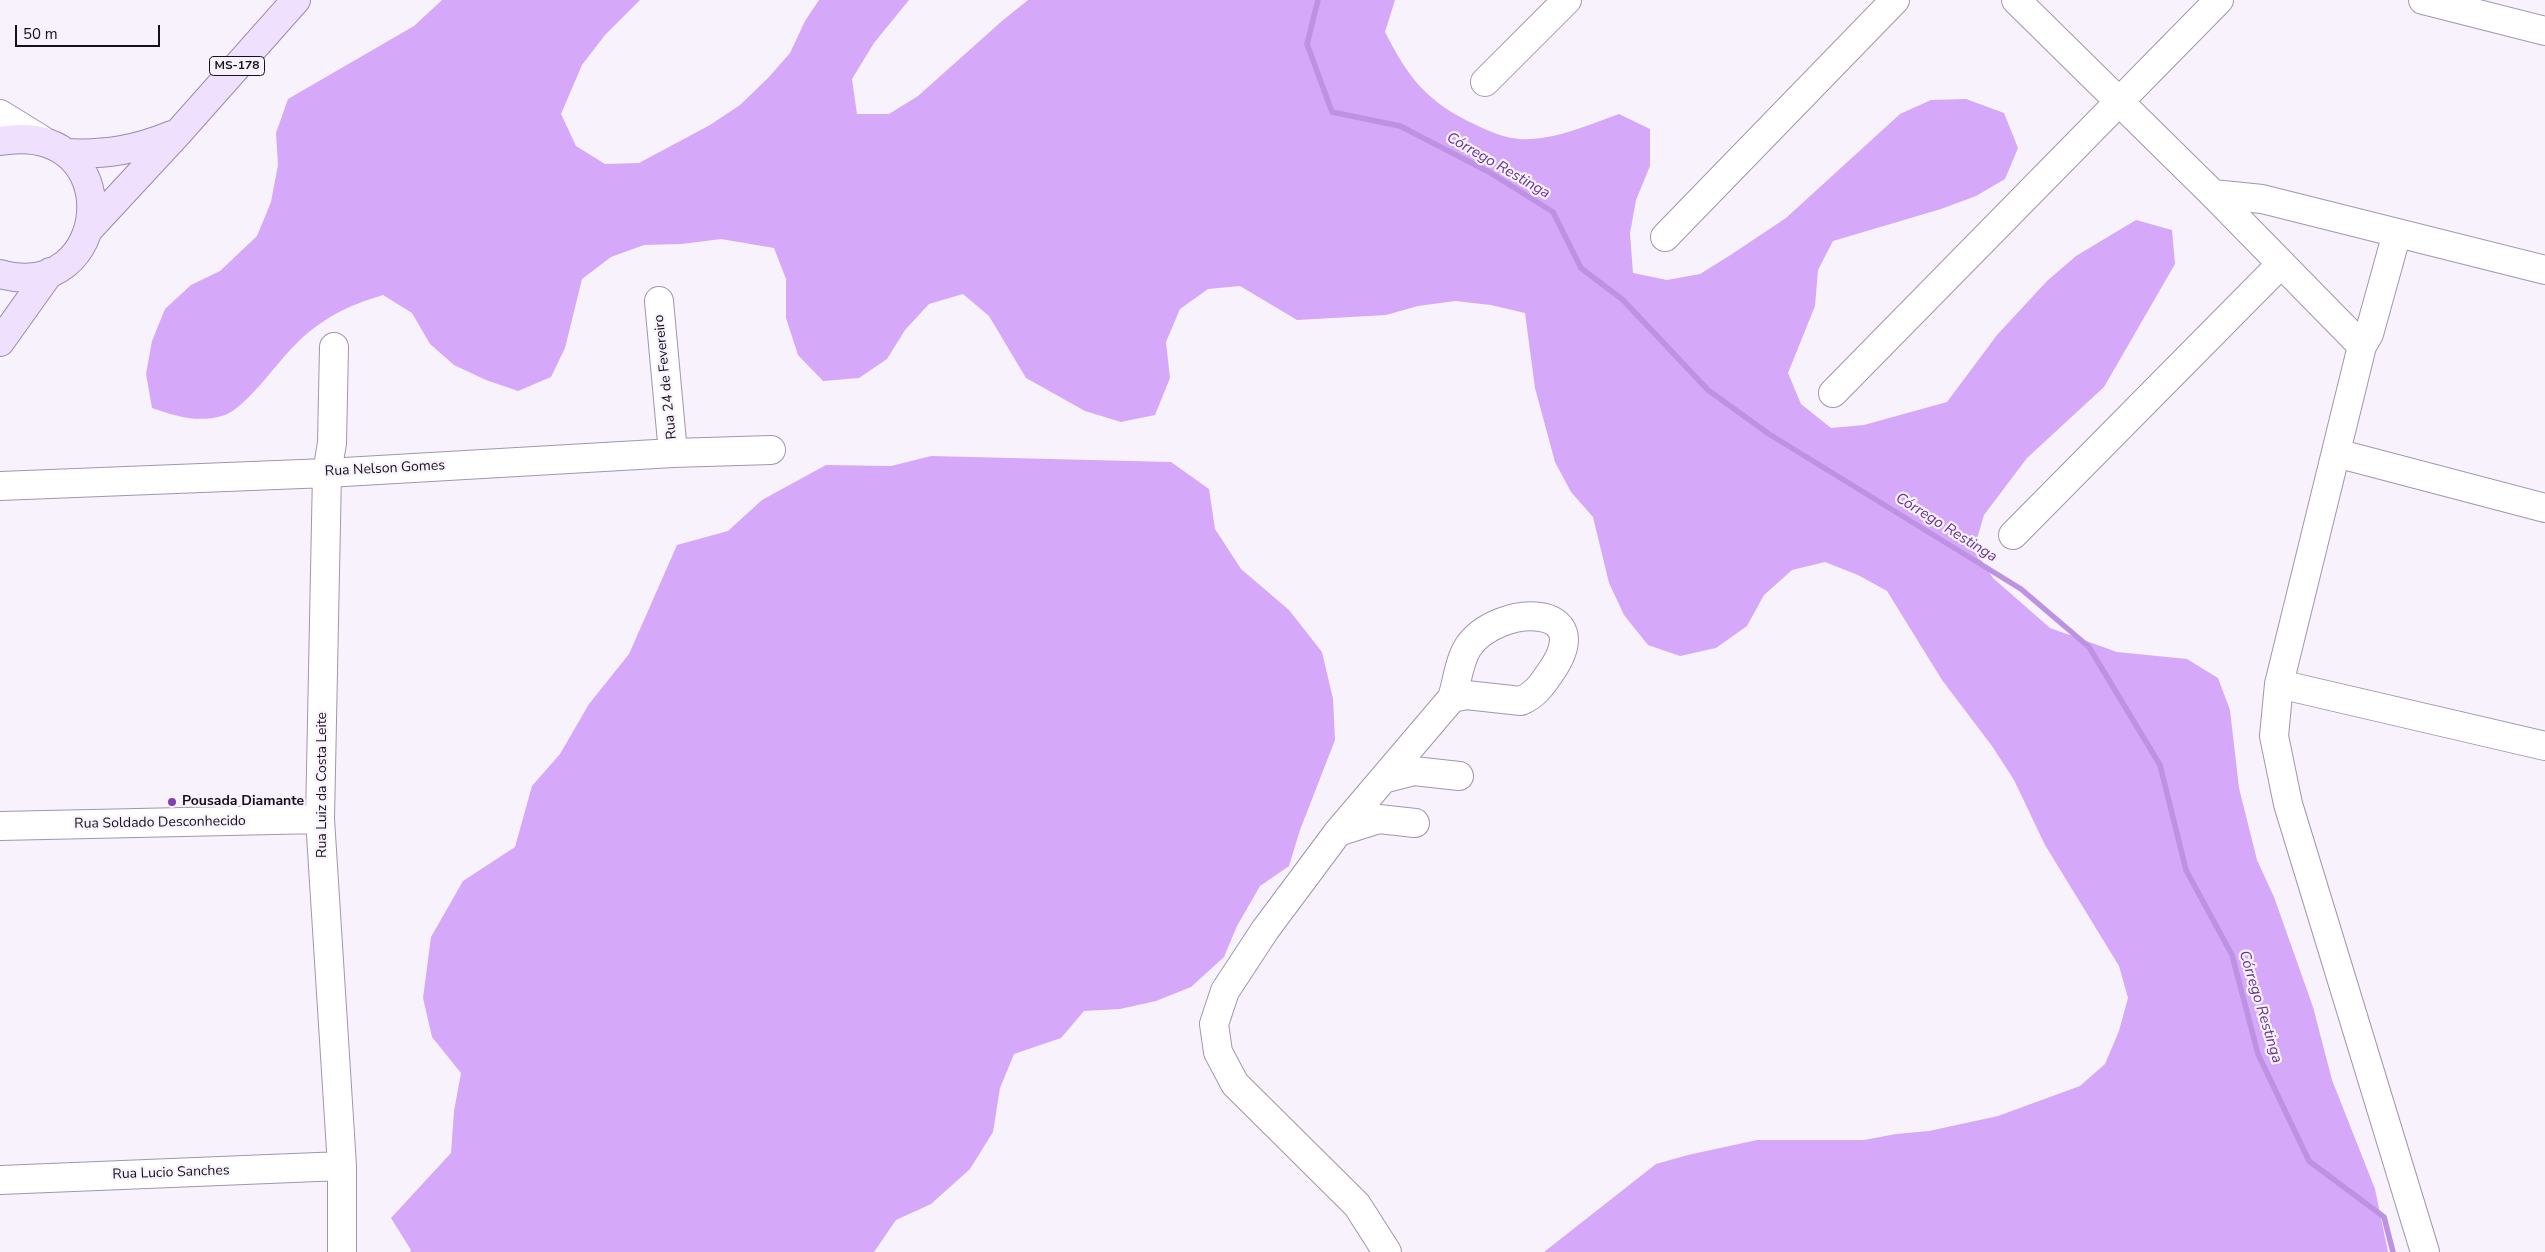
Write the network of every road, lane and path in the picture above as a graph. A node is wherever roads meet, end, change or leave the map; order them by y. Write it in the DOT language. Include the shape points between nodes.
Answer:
graph roads {
  1 [pos="296,0"];
  2 [pos="1567,0"];
  3 [pos="1895,0"];
  4 [pos="2016,0"];
  5 [pos="2219,0"];
  6 [pos="2423,0"];
  7 [pos="2545,31"];
  8 [pos="1484,82"];
  9 [pos="2118,102"];
  10 [pos="0,114"];
  11 [pos="178,133"];
  12 [pos="0,140"];
  13 [pos="42,140"];
  14 [pos="66,153"];
  15 [pos="2213,194"];
  16 [pos="2396,233"];
  17 [pos="1665,237"];
  18 [pos="83,240"];
  19 [pos="2280,265"];
  20 [pos="2545,270"];
  21 [pos="50,272"];
  22 [pos="0,274"];
  23 [pos="659,301"];
  24 [pos="0,342"];
  25 [pos="2362,346"];
  26 [pos="334,347"];
  27 [pos="1833,393"];
  28 [pos="771,450"];
  29 [pos="674,453"];
  30 [pos="2336,453"];
  31 [pos="327,473"];
  32 [pos="0,486"];
  33 [pos="2545,508"];
  34 [pos="2013,535"];
  35 [pos="2279,684"];
  36 [pos="1452,698"];
  37 [pos="2545,746"];
  38 [pos="1459,776"];
  39 [pos="1379,784"];
  40 [pos="320,819"];
  41 [pos="1388,820"];
  42 [pos="1415,823"];
  43 [pos="0,826"];
  44 [pos="1338,832"];
  45 [pos="342,1166"];
  46 [pos="0,1180"];
  47 [pos="342,1252"];
  48 [pos="1387,1252"];
  49 [pos="2425,1252"];
  1 -- 11 [label="main road, MS-178"];
  2 -- 8 [label="street"];
  3 -- 17 [label="street"];
  4 -- 9 [label="street"];
  5 -- 9 [label="street"];
  6 -- 7 [label="street"];
  9 -- 15 [label="street"];
  9 -- 27 [label="street"];
  10 -- 13 [label="street"];
  11 -- 14 [label="main road, MS-178" via="141,147 116,152"];
  11 -- 18 [label="main road, MS-178"];
  12 -- 13 [label="main road" via="20,137"];
  13 -- 14 [label="main road"];
  14 -- 18 [label="main road" via="78,165 91,196 92,213"];
  15 -- 16 [label="street" via="2262,200"];
  15 -- 19 [label="street"];
  16 -- 20 [label="street"];
  16 -- 25 [label="street" via="2369,334"];
  18 -- 21 [label="main road" via="60,266"];
  19 -- 25 [label="street"];
  19 -- 34 [label="street"];
  21 -- 22 [label="main road" via="32,277"];
  21 -- 24 [label="main road"];
  23 -- 29 [label="street, Rua 24 de Fevereiro"];
  25 -- 30 [label="street"];
  26 -- 31 [label="street, Rua Luiz da Costa Leite" via="332,443"];
  28 -- 29 [label="street, Rua Nelson Gomes"];
  29 -- 31 [label="street, Rua Nelson Gomes"];
  30 -- 33 [label="street"];
  30 -- 35 [label="street"];
  31 -- 32 [label="street, Rua Nelson Gomes"];
  31 -- 40 [label="street, Rua Luiz da Costa Leite"];
  35 -- 37 [label="street"];
  35 -- 49 [label="street" via="2274,736 2288,804"];
  36 -- 39 [label="street"];
  38 -- 39 [label="street" via="1414,772"];
  39 -- 41 [label="street" via="1378,803"];
  39 -- 44 [label="street"];
  40 -- 43 [label="street, Rua Soldado Desconhecido"];
  40 -- 45 [label="street, Rua Luiz da Costa Leite"];
  41 -- 42 [label="street"];
  41 -- 44 [label="street" via="1379,819"];
  44 -- 48 [label="street" via="1225,991 1214,1024 1218,1052 1235,1084 1357,1205"];
  45 -- 46 [label="street, Rua Lucio Sanches"];
  45 -- 47 [label="street, Rua Luiz da Costa Leite"];
}
